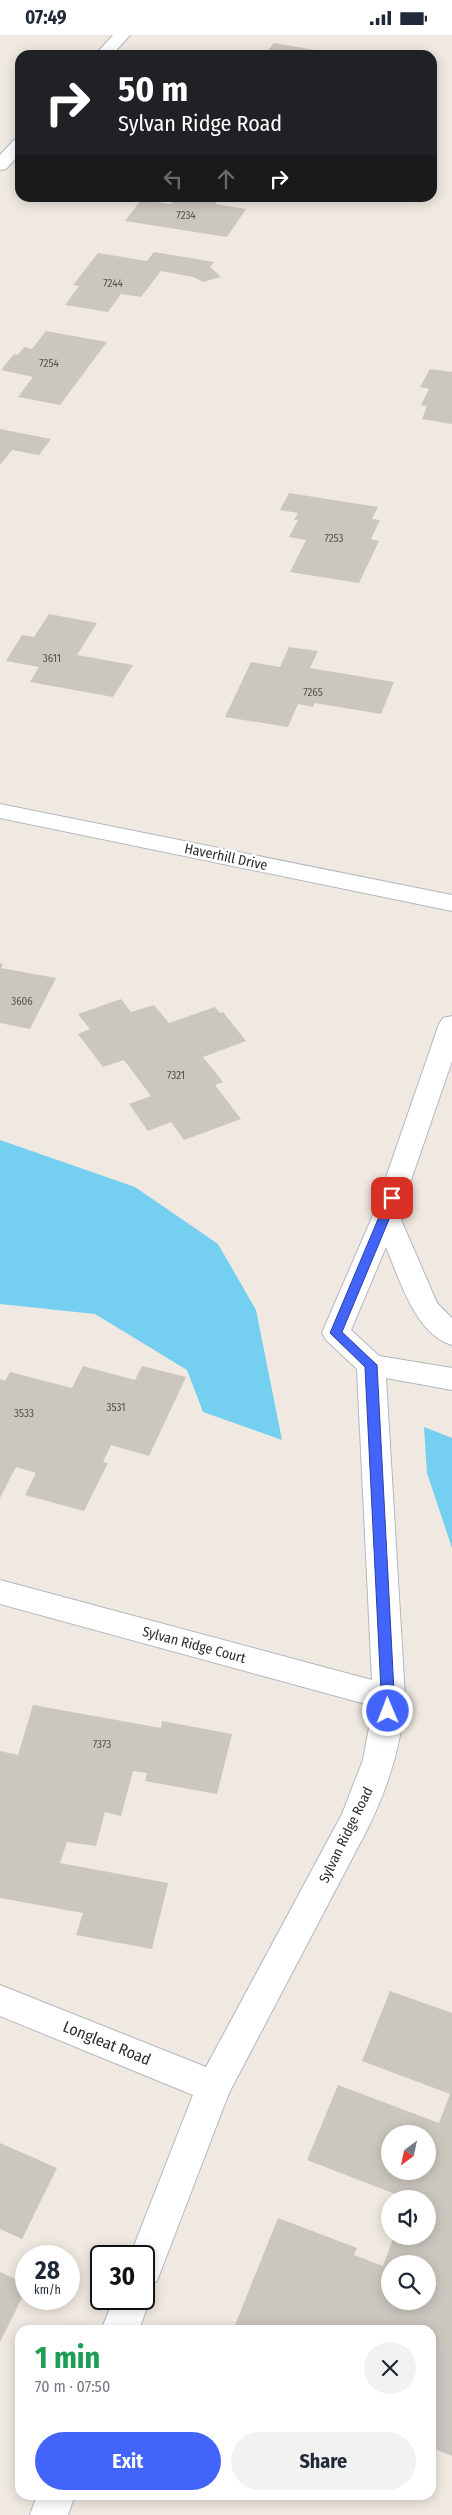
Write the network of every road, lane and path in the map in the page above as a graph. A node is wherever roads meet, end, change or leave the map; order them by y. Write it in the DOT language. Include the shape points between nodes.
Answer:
graph roads {
  1 [pos="122,35"];
  2 [pos="108,50"];
  3 [pos="15,149"];
  4 [pos="0,165"];
  5 [pos="0,811"];
  6 [pos="452,903"];
  7 [pos="452,1024"];
  8 [pos="386,1215"];
  9 [pos="452,1335"];
  10 [pos="371,1365"];
  11 [pos="452,1379"];
  12 [pos="0,1593"];
  13 [pos="388,1697"];
  14 [pos="0,2000"];
  15 [pos="214,2087"];
  16 [pos="153,2245"];
  17 [pos="128,2310"];
  18 [pos="122,2325"];
  19 [pos="54,2500"];
  20 [pos="49,2515"];
  1 -- 2 [label="street"];
  3 -- 4 [label="street"];
  5 -- 6 [label="street, Haverhill Drive"];
  7 -- 8 [label="street"];
  8 -- 9 [label="street" via="426,1309"];
  8 -- 10 [label="street" via="336,1333"];
  10 -- 11 [label="street"];
  10 -- 13 [label="street, Sylvan Ridge Road"];
  12 -- 13 [label="street, Sylvan Ridge Court"];
  13 -- 15 [label="street, Sylvan Ridge Road" via="384,1742 356,1820"];
  14 -- 15 [label="street, Longleat Road"];
  15 -- 16 [label="street, Sylvan Ridge Road"];
  17 -- 18 [label="street"];
  19 -- 20 [label="street"];
}
